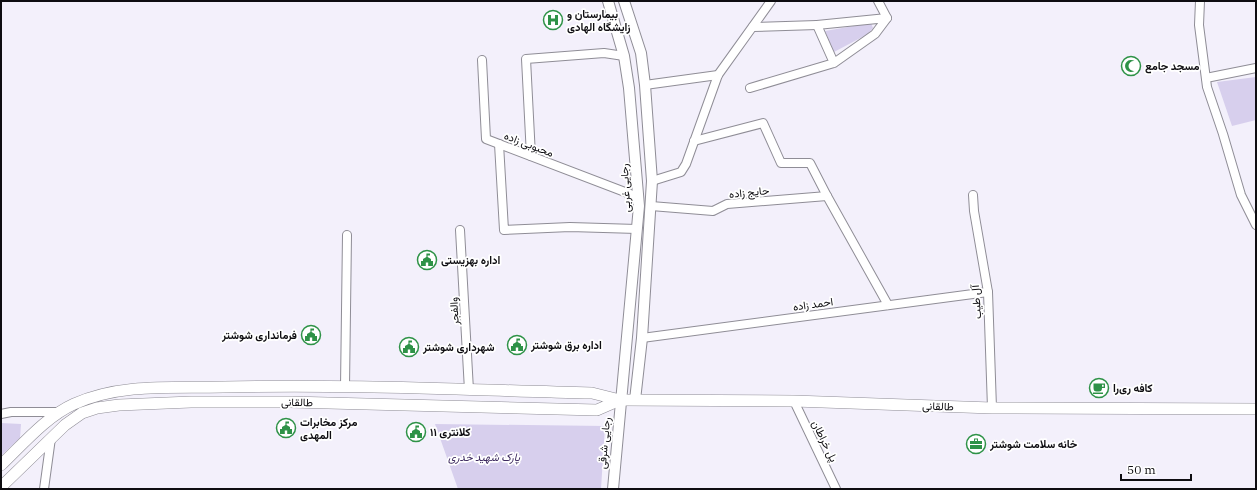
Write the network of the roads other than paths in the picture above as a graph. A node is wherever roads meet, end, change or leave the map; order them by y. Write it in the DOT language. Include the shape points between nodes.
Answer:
graph roads {
  1 [pos="608,1"];
  2 [pos="624,1"];
  3 [pos="771,1"];
  4 [pos="878,1"];
  5 [pos="1200,1"];
  6 [pos="887,18"];
  7 [pos="817,25"];
  8 [pos="753,27"];
  9 [pos="641,53"];
  10 [pos="624,56"];
  11 [pos="482,60"];
  12 [pos="834,62"];
  13 [pos="1256,68"];
  14 [pos="718,75"];
  15 [pos="1206,78"];
  16 [pos="645,85"];
  17 [pos="750,88"];
  18 [pos="694,141"];
  19 [pos="499,144"];
  20 [pos="531,156"];
  21 [pos="652,181"];
  22 [pos="973,195"];
  23 [pos="826,196"];
  24 [pos="638,197"];
  25 [pos="651,206"];
  26 [pos="1256,225"];
  27 [pos="637,229"];
  28 [pos="460,230"];
  29 [pos="347,235"];
  30 [pos="988,292"];
  31 [pos="888,305"];
  32 [pos="642,338"];
  33 [pos="346,387"];
  34 [pos="469,390"];
  35 [pos="620,400"];
  36 [pos="635,400"];
  37 [pos="794,401"];
  38 [pos="992,408"];
  39 [pos="1256,409"];
  40 [pos="58,412"];
  41 [pos="1,414"];
  42 [pos="51,438"];
  43 [pos="1,465"];
  44 [pos="1,487"];
  45 [pos="44,489"];
  46 [pos="613,489"];
  47 [pos="836,489"];
  1 -- 10 [label="street, رجایی غربی"];
  2 -- 9 [label="street"];
  3 -- 8 [label="street"];
  4 -- 6 [label="street"];
  5 -- 15 [label="street" via="1199,25"];
  6 -- 7 [label="street"];
  6 -- 12 [label="street" via="875,34"];
  7 -- 8 [label="street"];
  7 -- 12 [label="street"];
  8 -- 14 [label="street"];
  9 -- 10 [label="street"];
  9 -- 16 [label="street"];
  10 -- 20 [label="street" via="604,53 526,59"];
  10 -- 24 [label="street, رجایی غربی"];
  11 -- 19 [label="street, محبوبی زاده" via="486,139"];
  12 -- 17 [label="street"];
  13 -- 15 [label="street"];
  14 -- 16 [label="street"];
  14 -- 18 [label="street"];
  15 -- 26 [label="street" via="1240,196"];
  16 -- 21 [label="street"];
  18 -- 21 [label="street" via="681,172"];
  18 -- 23 [label="street" via="763,123 781,163 810,163"];
  19 -- 20 [label="street, محبوبی زاده"];
  19 -- 27 [label="street" via="504,230 570,227"];
  20 -- 24 [label="street, محبوبی زاده"];
  21 -- 25 [label="street"];
  22 -- 30 [label="street, آل طیب"];
  23 -- 25 [label="street, حایج زاده" via="727,204 712,211"];
  23 -- 31 [label="street"];
  24 -- 27 [label="street, رجایی غربی"];
  25 -- 32 [label="street"];
  27 -- 35 [label="street, رجایی غربی"];
  28 -- 34 [label="street, والفجر"];
  29 -- 33 [label="street"];
  30 -- 31 [label="street, احمد زاده"];
  30 -- 38 [label="street, آل طیب"];
  31 -- 32 [label="street, احمد زاده"];
  32 -- 36 [label="street"];
  33 -- 34 [label="main road, طالقانی"];
  33 -- 40 [label="main road, طالقانی" via="286,385 135,389 99,395"];
  34 -- 35 [label="main road, طالقانی" via="592,393"];
  35 -- 36 [label="main road, طالقانی"];
  35 -- 42 [label="main road, طالقانی" via="597,410 290,402 119,405 82,413"];
  35 -- 46 [label="street, رجایی شرقی"];
  36 -- 37 [label="main road, طالقانی"];
  37 -- 38 [label="main road, طالقانی"];
  37 -- 47 [label="street, پل خراطان"];
  38 -- 39 [label="main road, طالقانی"];
  40 -- 41 [label="street"];
  40 -- 43 [label="main road, طالقانی"];
  42 -- 44 [label="main road, طالقانی"];
  42 -- 45 [label="street"];
}
